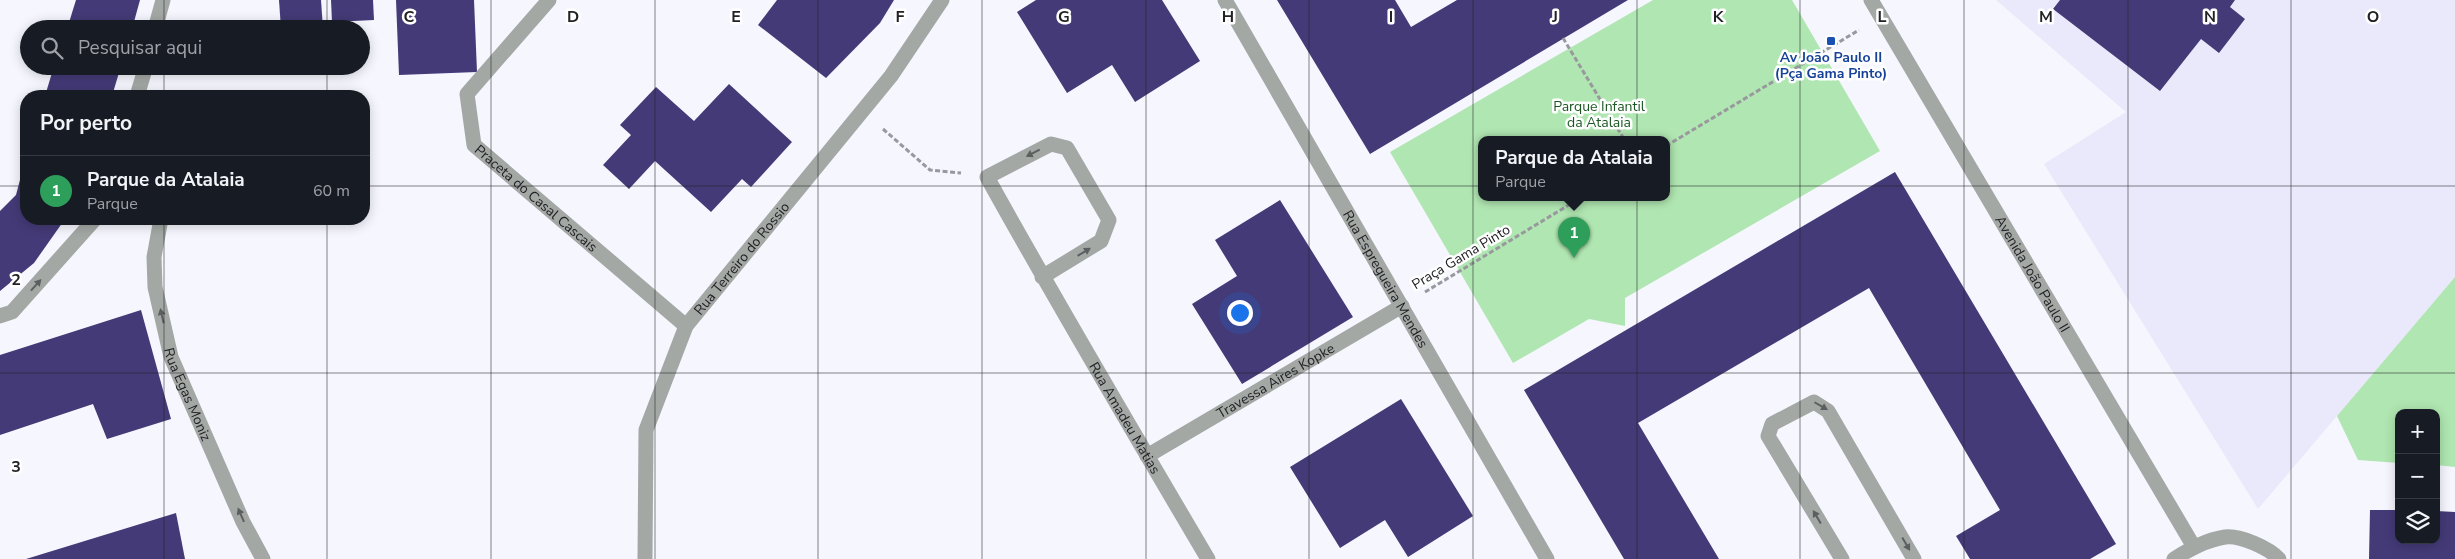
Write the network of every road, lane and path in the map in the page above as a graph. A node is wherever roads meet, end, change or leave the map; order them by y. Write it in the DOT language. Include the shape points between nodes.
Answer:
graph roads {
  1 [pos="163,0"];
  2 [pos="549,0"];
  3 [pos="942,0"];
  4 [pos="1225,0"];
  5 [pos="1870,0"];
  6 [pos="1880,17"];
  7 [pos="158,20"];
  8 [pos="1563,38"];
  9 [pos="144,75"];
  10 [pos="140,89"];
  11 [pos="862,111"];
  12 [pos="1622,136"];
  13 [pos="1670,144"];
  14 [pos="987,176"];
  15 [pos="1575,201"];
  16 [pos="90,225"];
  17 [pos="160,225"];
  18 [pos="1042,277"];
  19 [pos="1402,306"];
  20 [pos="0,316"];
  21 [pos="686,326"];
  22 [pos="1147,456"];
  23 [pos="2194,547"];
  24 [pos="263,559"];
  25 [pos="645,559"];
  26 [pos="1208,559"];
  27 [pos="1547,559"];
  28 [pos="1842,559"];
  29 [pos="1914,559"];
  30 [pos="2174,559"];
  31 [pos="2279,559"];
  1 -- 7 [label="street"];
  2 -- 21 [label="street, Praceta do Casal Cascais" via="467,94 474,145"];
  3 -- 11 [label="street, Rua Terreiro do Rossio" via="891,76"];
  4 -- 19 [label="street, Rua Espregueira Mendes"];
  5 -- 6 [label="street, Avenida João Paulo II"];
  6 -- 13 [label="path"];
  6 -- 23 [label="street, Avenida João Paulo II"];
  8 -- 12 [label="path"];
  9 -- 10 [label="street"];
  11 -- 14 [label="path" via="930,170"];
  11 -- 21 [label="street, Rua Terreiro do Rossio"];
  14 -- 18 [label="street, Rua Amadeu Matias"];
  18 -- 14 [label="street, one-way" via="1101,241 1108,220 1068,148 1051,144"];
  15 -- 19 [label="path, Praça Gama Pinto"];
  20 -- 16 [label="street, one-way" via="12,312"];
  24 -- 17 [label="street, Rua Egas Moniz, one-way" via="171,357 155,287 154,257"];
  18 -- 22 [label="street, Rua Amadeu Matias"];
  19 -- 22 [label="street, Travessa Aires Kopke"];
  19 -- 27 [label="street, Rua Espregueira Mendes"];
  21 -- 25 [label="street, Rua Terreiro do Rossio" via="646,430"];
  22 -- 26 [label="street, Rua Amadeu Matias"];
  23 -- 30 [label="street"];
  23 -- 31 [label="street" via="2226,536 2251,542"];
  28 -- 29 [label="street, one-way" via="1768,436 1772,424 1814,402 1828,410"];
}
